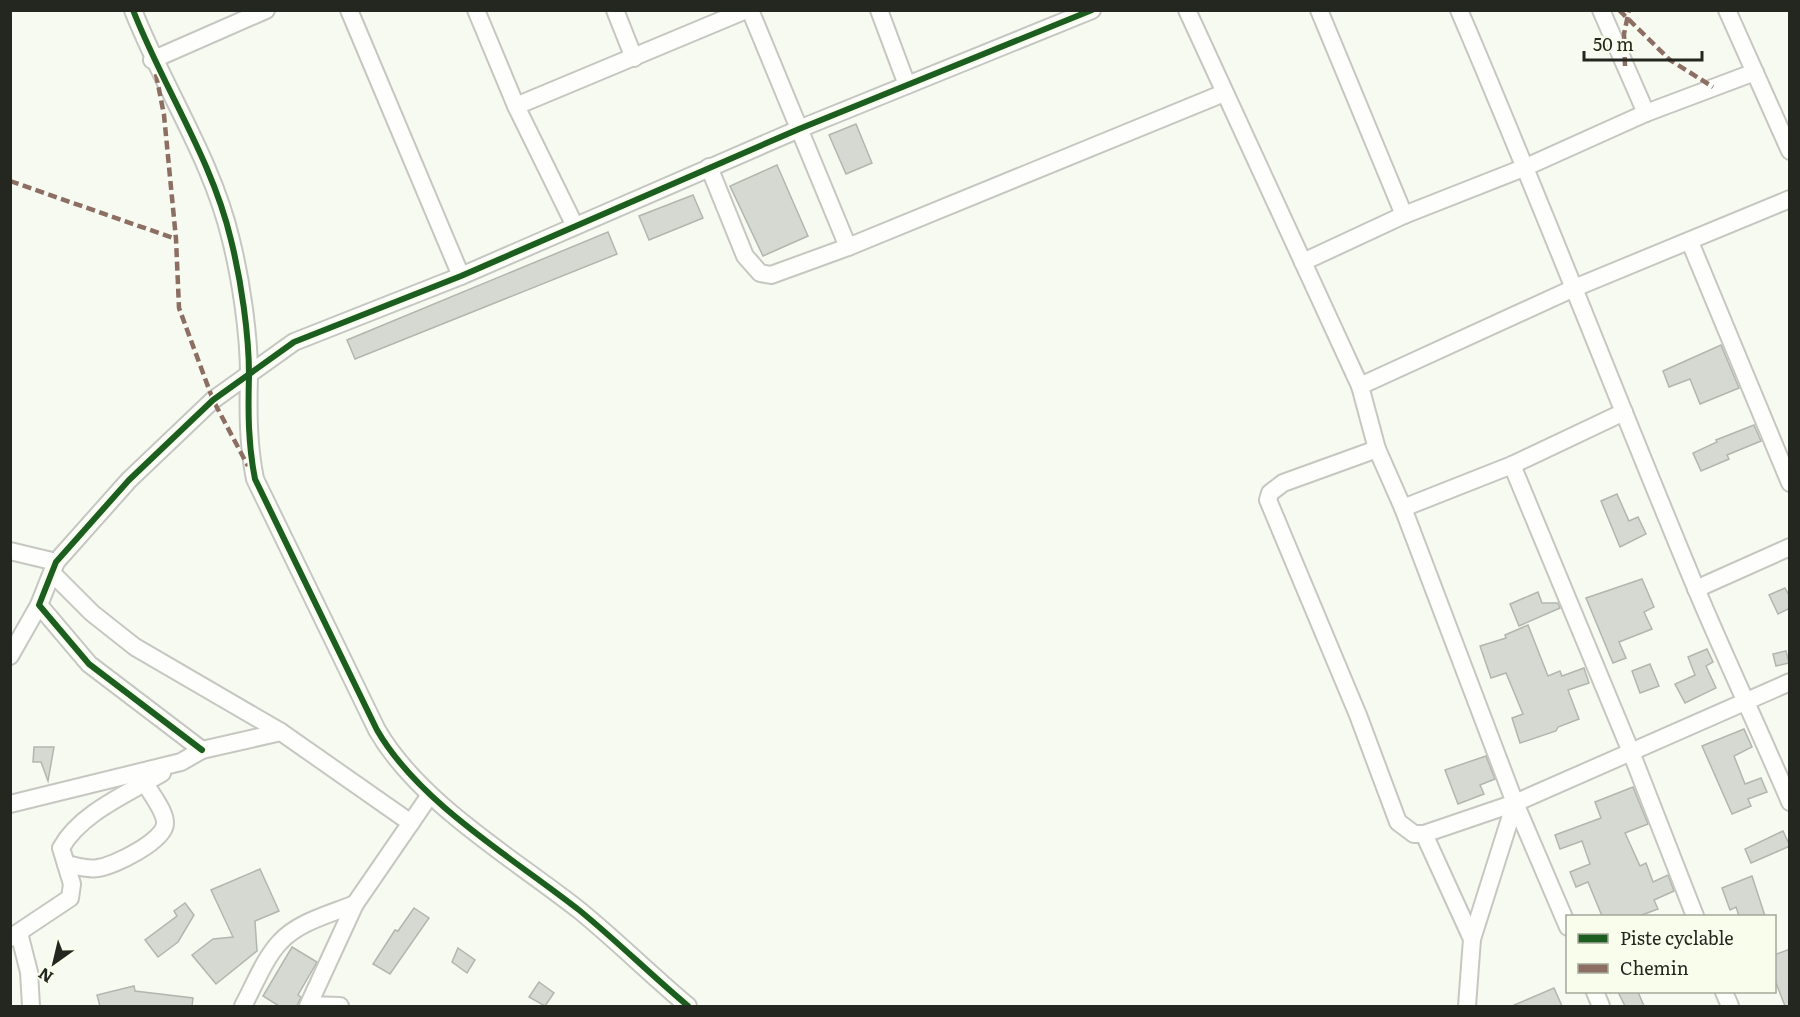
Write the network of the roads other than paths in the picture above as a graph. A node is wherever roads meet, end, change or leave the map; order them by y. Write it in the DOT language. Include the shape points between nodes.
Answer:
graph roads {
  1 [pos="133,10"];
  2 [pos="266,10"];
  3 [pos="349,10"];
  4 [pos="476,10"];
  5 [pos="615,10"];
  6 [pos="748,10"];
  7 [pos="879,10"];
  8 [pos="1092,10"];
  9 [pos="1187,10"];
  10 [pos="1319,10"];
  11 [pos="1459,10"];
  12 [pos="1601,10"];
  13 [pos="1727,10"];
  14 [pos="634,58"];
  15 [pos="152,60"];
  16 [pos="1755,72"];
  17 [pos="907,85"];
  18 [pos="1224,93"];
  19 [pos="516,106"];
  20 [pos="1646,113"];
  21 [pos="799,129"];
  22 [pos="1790,151"];
  23 [pos="1526,166"];
  24 [pos="709,167"];
  25 [pos="1790,200"];
  26 [pos="1404,215"];
  27 [pos="575,226"];
  28 [pos="1690,242"];
  29 [pos="849,247"];
  30 [pos="1303,262"];
  31 [pos="461,276"];
  32 [pos="1572,289"];
  33 [pos="249,375"];
  34 [pos="1360,386"];
  35 [pos="1624,412"];
  36 [pos="1377,449"];
  37 [pos="1512,465"];
  38 [pos="1790,483"];
  39 [pos="1403,508"];
  40 [pos="1790,547"];
  41 [pos="10,551"];
  42 [pos="54,567"];
  43 [pos="1696,588"];
  44 [pos="39,605"];
  45 [pos="16,631"];
  46 [pos="10,656"];
  47 [pos="1790,682"];
  48 [pos="1746,700"];
  49 [pos="281,732"];
  50 [pos="202,750"];
  51 [pos="1631,752"];
  52 [pos="181,762"];
  53 [pos="145,783"];
  54 [pos="430,795"];
  55 [pos="1790,802"];
  56 [pos="1515,803"];
  57 [pos="10,804"];
  58 [pos="411,823"];
  59 [pos="1424,834"];
  60 [pos="66,864"];
  61 [pos="355,904"];
  62 [pos="1695,915"];
  63 [pos="1566,922"];
  64 [pos="15,935"];
  65 [pos="1472,939"];
  66 [pos="31,1006"];
  67 [pos="243,1006"];
  68 [pos="308,1006"];
  69 [pos="340,1006"];
  70 [pos="688,1006"];
  71 [pos="1467,1006"];
  1 -- 15 [label="street"];
  2 -- 15 [label="street"];
  3 -- 31 [label="street"];
  4 -- 19 [label="street"];
  5 -- 14 [label="street"];
  6 -- 14 [label="street"];
  6 -- 21 [label="street"];
  7 -- 17 [label="street"];
  8 -- 17 [label="street"];
  9 -- 18 [label="street"];
  10 -- 26 [label="street"];
  11 -- 23 [label="street"];
  12 -- 20 [label="street"];
  13 -- 16 [label="street"];
  14 -- 19 [label="street"];
  15 -- 33 [label="street" via="216,191 228,229 237,266"];
  16 -- 20 [label="street"];
  16 -- 22 [label="street"];
  17 -- 21 [label="street"];
  18 -- 29 [label="street"];
  18 -- 30 [label="street"];
  19 -- 27 [label="street"];
  20 -- 23 [label="street"];
  21 -- 24 [label="street"];
  21 -- 29 [label="street"];
  23 -- 26 [label="street"];
  23 -- 32 [label="street"];
  24 -- 27 [label="street"];
  24 -- 29 [label="street" via="745,256 760,273 782,273"];
  25 -- 28 [label="street"];
  26 -- 30 [label="street"];
  27 -- 31 [label="street"];
  28 -- 32 [label="street"];
  28 -- 38 [label="street"];
  30 -- 34 [label="street"];
  31 -- 33 [label="street" via="294,342"];
  32 -- 34 [label="street"];
  32 -- 35 [label="street"];
  33 -- 42 [label="street" via="213,400 129,480"];
  33 -- 54 [label="street" via="249,449 255,479 377,730 398,761"];
  34 -- 36 [label="street"];
  35 -- 37 [label="street"];
  35 -- 43 [label="street"];
  36 -- 39 [label="street"];
  36 -- 59 [label="street" via="1283,483 1270,493 1268,500 1398,822 1414,834"];
  37 -- 39 [label="street"];
  37 -- 51 [label="street"];
  39 -- 56 [label="street"];
  40 -- 43 [label="street"];
  41 -- 42 [label="street"];
  42 -- 44 [label="street"];
  42 -- 49 [label="street" via="92,613 135,647"];
  43 -- 48 [label="street"];
  44 -- 45 [label="street"];
  44 -- 50 [label="street" via="89,664"];
  45 -- 46 [label="street"];
  47 -- 48 [label="street"];
  48 -- 51 [label="street"];
  48 -- 55 [label="street"];
  49 -- 50 [label="street"];
  49 -- 58 [label="street"];
  50 -- 52 [label="street"];
  51 -- 56 [label="street"];
  51 -- 62 [label="street"];
  52 -- 53 [label="street"];
  52 -- 57 [label="street"];
  53 -- 60 [label="street" via="93,815 69,837 61,848"];
  53 -- 60 [label="street" via="165,818 163,833 101,868"];
  54 -- 58 [label="street"];
  54 -- 70 [label="street" via="581,912"];
  56 -- 59 [label="street"];
  56 -- 63 [label="street"];
  56 -- 65 [label="street"];
  58 -- 61 [label="street"];
  59 -- 65 [label="street"];
  60 -- 64 [label="street" via="72,884 70,898"];
  61 -- 67 [label="street" via="303,925 285,937 273,950"];
  61 -- 68 [label="street"];
  64 -- 66 [label="street" via="29,972"];
  65 -- 71 [label="street"];
  68 -- 69 [label="street"];
}
